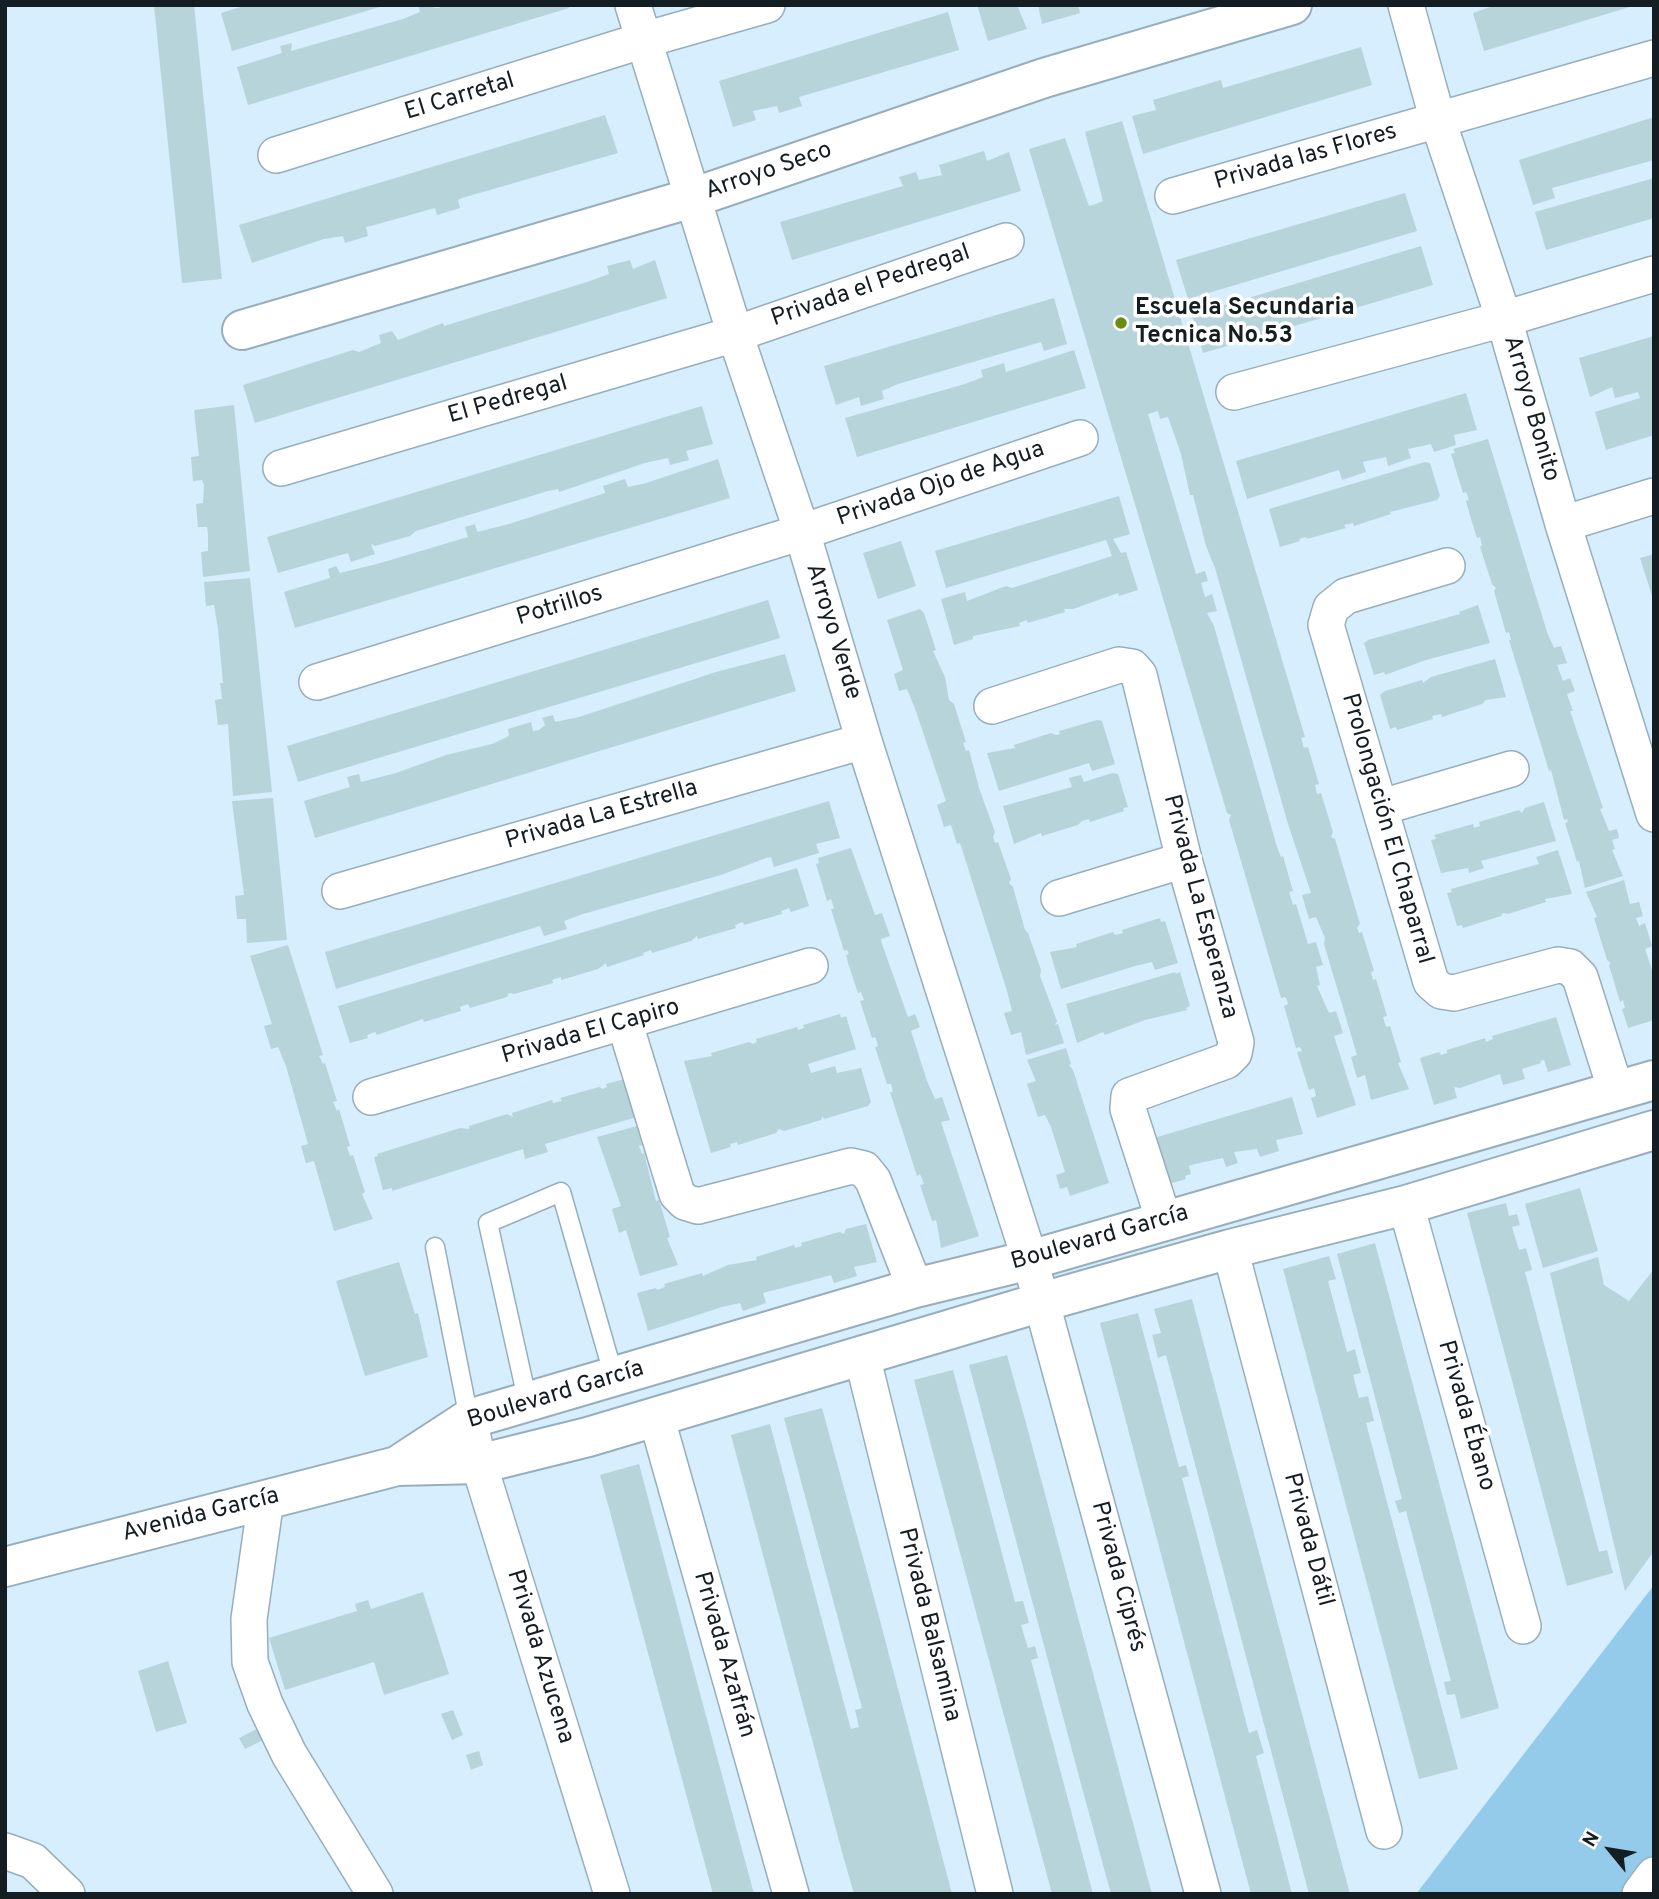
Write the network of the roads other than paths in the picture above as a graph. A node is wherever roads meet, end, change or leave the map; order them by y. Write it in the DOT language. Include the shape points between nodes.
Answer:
graph roads {
  1 [pos="632,5"];
  2 [pos="767,5"];
  3 [pos="1292,5"];
  4 [pos="1406,5"];
  5 [pos="644,40"];
  6 [pos="1654,58"];
  7 [pos="1438,121"];
  8 [pos="276,155"];
  9 [pos="1173,196"];
  10 [pos="692,198"];
  11 [pos="1006,240"];
  12 [pos="1654,274"];
  13 [pos="1504,319"];
  14 [pos="242,330"];
  15 [pos="736,334"];
  16 [pos="1234,392"];
  17 [pos="1080,438"];
  18 [pos="281,468"];
  19 [pos="1654,496"];
  20 [pos="1563,524"];
  21 [pos="802,532"];
  22 [pos="1447,566"];
  23 [pos="317,682"];
  24 [pos="992,706"];
  25 [pos="864,741"];
  26 [pos="1511,769"];
  27 [pos="1382,807"];
  28 [pos="1654,814"];
  29 [pos="1184,860"];
  30 [pos="340,891"];
  31 [pos="1059,898"];
  32 [pos="810,967"];
  33 [pos="625,1024"];
  34 [pos="1654,1080"];
  35 [pos="1616,1091"];
  36 [pos="371,1097"];
  37 [pos="1654,1130"];
  38 [pos="1406,1205"];
  39 [pos="1164,1221"];
  40 [pos="436,1247"];
  41 [pos="1230,1249"];
  42 [pos="1030,1260"];
  43 [pos="915,1288"];
  44 [pos="1042,1302"];
  45 [pos="862,1356"];
  46 [pos="614,1377"];
  47 [pos="528,1403"];
  48 [pos="656,1416"];
  49 [pos="469,1419"];
  50 [pos="479,1464"];
  51 [pos="397,1466"];
  52 [pos="267,1499"];
  53 [pos="5,1567"];
  54 [pos="1523,1626"];
  55 [pos="1384,1831"];
  56 [pos="5,1851"];
  57 [pos="1654,1875"];
  58 [pos="67,1894"];
  59 [pos="375,1894"];
  60 [pos="611,1894"];
  61 [pos="791,1894"];
  62 [pos="995,1894"];
  63 [pos="1203,1894"];
  64 [pos="1640,1894"];
  1 -- 5 [label="street, Arroyo Verde"];
  2 -- 5 [label="street, El Carretal"];
  3 -- 10 [label="main road, Arroyo Seco" via="1044,78"];
  4 -- 7 [label="street, Arroyo Bonito"];
  5 -- 8 [label="street, El Carretal"];
  5 -- 10 [label="street, Arroyo Verde"];
  6 -- 7 [label="street, Privada las Flores"];
  7 -- 9 [label="street, Privada las Flores"];
  7 -- 13 [label="street, Arroyo Bonito"];
  10 -- 14 [label="main road, Arroyo Seco"];
  10 -- 15 [label="street, Arroyo Verde"];
  11 -- 15 [label="street, Privada el Pedregal"];
  12 -- 13 [label="street"];
  13 -- 16 [label="street"];
  13 -- 20 [label="street, Arroyo Bonito"];
  15 -- 18 [label="street, El Pedregal"];
  15 -- 21 [label="street, Arroyo Verde"];
  17 -- 21 [label="street, Privada Ojo de Agua"];
  19 -- 20 [label="street"];
  20 -- 28 [label="street, Arroyo Bonito"];
  21 -- 23 [label="street, Potrillos"];
  21 -- 25 [label="street, Arroyo Verde"];
  22 -- 27 [label="street, Prolongación El Chaparral" via="1346,596 1331,608 1326,625"];
  24 -- 29 [label="street, Privada La Esperanza" via="1119,665 1132,667 1139,675"];
  25 -- 30 [label="street, Privada La Estrella"];
  25 -- 42 [label="street, Arroyo Verde"];
  26 -- 27 [label="street"];
  27 -- 35 [label="street, Prolongación El Chaparral" via="1432,982 1441,991 1454,993 1558,965 1570,967 1580,977"];
  29 -- 31 [label="street"];
  29 -- 39 [label="street, Privada La Esperanza" via="1236,1042 1226,1061 1129,1096 1128,1109"];
  32 -- 33 [label="street, Privada El Capiro"];
  33 -- 36 [label="street, Privada El Capiro"];
  33 -- 43 [label="street" via="677,1194 685,1202 698,1206 851,1166 863,1169 873,1180"];
  34 -- 35 [label="main road, Boulevard García"];
  35 -- 39 [label="main road, Boulevard García"];
  37 -- 38 [label="main road, Boulevard García"];
  38 -- 41 [label="main road, Boulevard García"];
  38 -- 54 [label="street, Privada Ébano"];
  39 -- 42 [label="main road, Boulevard García"];
  40 -- 49 [label="lane"];
  41 -- 44 [label="main road, Boulevard García"];
  41 -- 55 [label="street, Privada Dátil"];
  42 -- 43 [label="main road, Boulevard García"];
  42 -- 44 [label="street, Privada Ciprés"];
  43 -- 46 [label="main road, Boulevard García"];
  44 -- 45 [label="main road, Boulevard García"];
  44 -- 63 [label="street, Privada Ciprés"];
  45 -- 48 [label="main road, Boulevard García"];
  45 -- 62 [label="street, Privada Balsamina"];
  46 -- 47 [label="main road, Boulevard García"];
  46 -- 47 [label="lane" via="561,1192 488,1223"];
  47 -- 49 [label="main road, Boulevard García"];
  48 -- 50 [label="main road, Boulevard García"];
  48 -- 61 [label="street, Privada Azafrán"];
  49 -- 50 [label="street, Privada Azucena"];
  49 -- 51 [label="main road, Boulevard García"];
  50 -- 51 [label="main road, Boulevard García"];
  50 -- 60 [label="street, Privada Azucena"];
  51 -- 52 [label="main road, Avenida García"];
  52 -- 53 [label="main road, Avenida García"];
  52 -- 59 [label="street" via="249,1619 250,1662 289,1754"];
  56 -- 58 [label="street" via="33,1861"];
  57 -- 64 [label="street"];
}
